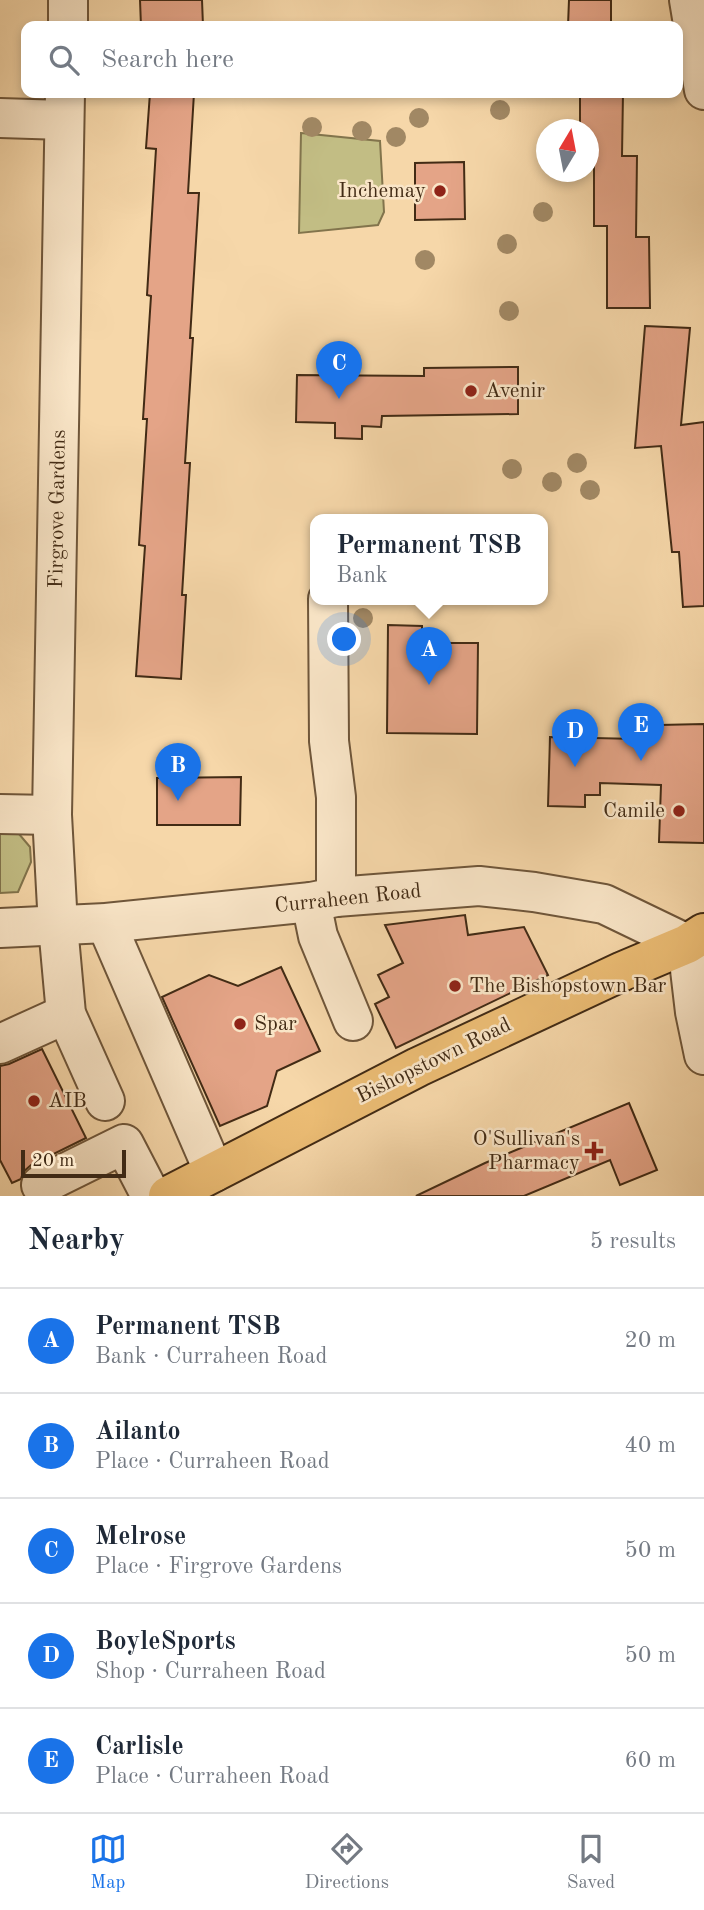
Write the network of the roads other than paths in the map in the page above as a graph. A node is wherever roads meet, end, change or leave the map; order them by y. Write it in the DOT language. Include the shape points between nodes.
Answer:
graph roads {
  1 [pos="68,0"];
  2 [pos="689,0"];
  3 [pos="68,21"];
  4 [pos="704,90"];
  5 [pos="65,107"];
  6 [pos="0,118"];
  7 [pos="328,605"];
  8 [pos="0,814"];
  9 [pos="52,815"];
  10 [pos="324,900"];
  11 [pos="106,923"];
  12 [pos="58,926"];
  13 [pos="0,928"];
  14 [pos="696,939"];
  15 [pos="66,1014"];
  16 [pos="353,1021"];
  17 [pos="0,1044"];
  18 [pos="704,1055"];
  19 [pos="104,1101"];
  20 [pos="214,1172"];
  21 [pos="41,1185"];
  22 [pos="151,1196"];
  23 [pos="168,1196"];
  1 -- 3 [label="street"];
  2 -- 4 [label="street"];
  5 -- 6 [label="street"];
  5 -- 9 [label="street, Firgrove Gardens"];
  7 -- 10 [label="street" via="328,741 336,797"];
  8 -- 9 [label="street"];
  9 -- 12 [label="street, Firgrove Gardens"];
  10 -- 11 [label="street, Curraheen Road"];
  10 -- 14 [label="street, Curraheen Road" via="479,886 604,904"];
  10 -- 16 [label="street" via="318,936"];
  11 -- 12 [label="street, Curraheen Road"];
  11 -- 20 [label="street"];
  12 -- 13 [label="street, Curraheen Road"];
  12 -- 15 [label="street, Firgrove Gardens"];
  14 -- 18 [label="street" via="695,1012"];
  14 -- 20 [label="main road, Bishopstown Road" via="418,1067"];
  15 -- 17 [label="street"];
  15 -- 19 [label="street, Firgrove Gardens"];
  20 -- 23 [label="main road, Bishopstown Road"];
  21 -- 22 [label="street" via="124,1144"];
}
